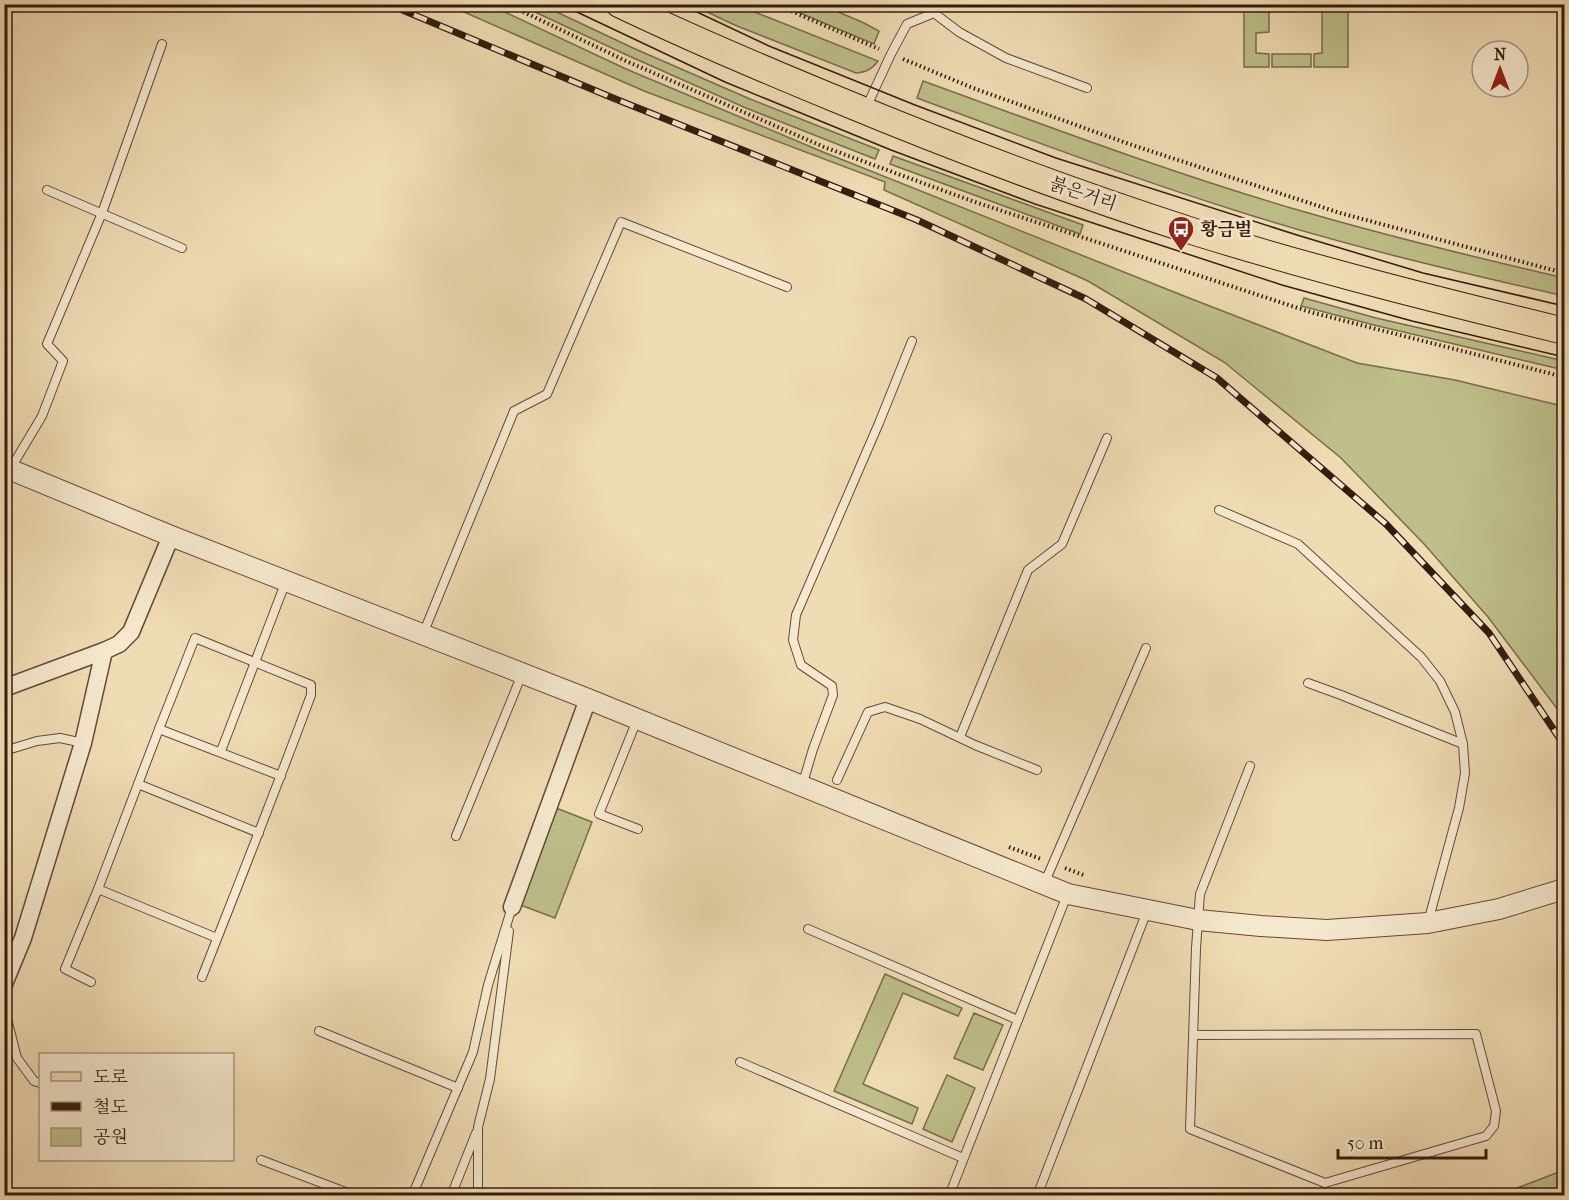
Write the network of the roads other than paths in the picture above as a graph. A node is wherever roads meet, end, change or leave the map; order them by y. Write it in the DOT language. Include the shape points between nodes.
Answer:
graph roads {
  1 [pos="626,6"];
  2 [pos="934,9"];
  3 [pos="162,44"];
  4 [pos="1087,88"];
  5 [pos="865,111"];
  6 [pos="47,190"];
  7 [pos="102,213"];
  8 [pos="182,248"];
  9 [pos="787,287"];
  10 [pos="1564,331"];
  11 [pos="912,341"];
  12 [pos="1107,438"];
  13 [pos="7,468"];
  14 [pos="1219,510"];
  15 [pos="171,536"];
  16 [pos="286,581"];
  17 [pos="422,634"];
  18 [pos="1146,648"];
  19 [pos="104,651"];
  20 [pos="255,662"];
  21 [pos="522,674"];
  22 [pos="1308,683"];
  23 [pos="4,688"];
  24 [pos="588,699"];
  25 [pos="638,720"];
  26 [pos="159,729"];
  27 [pos="960,737"];
  28 [pos="83,742"];
  29 [pos="1463,744"];
  30 [pos="4,751"];
  31 [pos="220,751"];
  32 [pos="1250,766"];
  33 [pos="1037,770"];
  34 [pos="281,776"];
  35 [pos="837,780"];
  36 [pos="138,784"];
  37 [pos="802,786"];
  38 [pos="638,830"];
  39 [pos="259,833"];
  40 [pos="456,836"];
  41 [pos="1044,884"];
  42 [pos="98,889"];
  43 [pos="1564,889"];
  44 [pos="1068,894"];
  45 [pos="512,907"];
  46 [pos="1147,911"];
  47 [pos="1198,920"];
  48 [pos="1428,923"];
  49 [pos="808,929"];
  50 [pos="218,938"];
  51 [pos="202,977"];
  52 [pos="91,981"];
  53 [pos="4,984"];
  54 [pos="4,1007"];
  55 [pos="1018,1020"];
  56 [pos="319,1031"];
  57 [pos="1193,1035"];
  58 [pos="740,1062"];
  59 [pos="39,1083"];
  60 [pos="458,1088"];
  61 [pos="478,1127"];
  62 [pos="963,1158"];
  63 [pos="261,1160"];
  64 [pos="356,1196"];
  65 [pos="412,1196"];
  66 [pos="452,1196"];
  67 [pos="478,1196"];
  68 [pos="949,1196"];
  69 [pos="1037,1196"];
  1 -- 5 [label="main road, 붉은거리"];
  2 -- 4 [label="lane" via="959,32 1006,58"];
  2 -- 5 [label="lane" via="907,24"];
  3 -- 7 [label="lane"];
  5 -- 10 [label="main road, 붉은거리" via="1047,182 1194,231 1374,284"];
  6 -- 7 [label="lane"];
  7 -- 8 [label="lane"];
  7 -- 13 [label="lane" via="48,344 63,361 42,416"];
  9 -- 17 [label="lane" via="621,222 548,394 514,411"];
  11 -- 37 [label="lane" via="796,615 793,640 801,665 832,686 833,695"];
  12 -- 27 [label="lane" via="1062,544 1028,570"];
  13 -- 15 [label="street"];
  14 -- 29 [label="lane" via="1299,544 1422,657 1440,681 1455,712"];
  15 -- 16 [label="street"];
  15 -- 19 [label="street" via="131,632"];
  16 -- 17 [label="street"];
  16 -- 20 [label="lane"];
  17 -- 21 [label="street"];
  18 -- 41 [label="lane"];
  19 -- 23 [label="street"];
  19 -- 28 [label="street"];
  20 -- 26 [label="lane" via="195,638"];
  20 -- 31 [label="lane"];
  20 -- 34 [label="lane" via="311,685 311,695"];
  21 -- 24 [label="street"];
  21 -- 40 [label="lane"];
  22 -- 29 [label="lane"];
  24 -- 25 [label="street"];
  24 -- 45 [label="street"];
  25 -- 37 [label="street"];
  25 -- 38 [label="lane" via="598,814"];
  26 -- 31 [label="lane"];
  26 -- 36 [label="lane"];
  27 -- 33 [label="lane"];
  27 -- 35 [label="lane" via="885,707 868,712"];
  28 -- 30 [label="lane" via="60,738"];
  28 -- 53 [label="street" via="23,938"];
  29 -- 48 [label="lane" via="1465,773 1459,808"];
  31 -- 34 [label="lane"];
  32 -- 47 [label="lane" via="1200,894"];
  34 -- 39 [label="lane"];
  36 -- 39 [label="lane"];
  36 -- 42 [label="lane"];
  37 -- 41 [label="street"];
  39 -- 50 [label="lane"];
  41 -- 44 [label="street"];
  42 -- 50 [label="lane"];
  42 -- 52 [label="lane" via="65,969"];
  43 -- 48 [label="street" via="1499,909"];
  44 -- 46 [label="street"];
  44 -- 55 [label="lane"];
  45 -- 60 [label="lane" via="473,1052"];
  45 -- 61 [label="lane" via="490,1079"];
  46 -- 47 [label="street"];
  46 -- 69 [label="lane"];
  47 -- 48 [label="street" via="1327,930"];
  47 -- 57 [label="lane"];
  49 -- 55 [label="lane"];
  50 -- 51 [label="lane"];
  54 -- 59 [label="lane" via="17,1058"];
  55 -- 62 [label="lane"];
  56 -- 60 [label="lane"];
  57 -- 57 [label="lane" via="1190,1129 1325,1183 1486,1136 1494,1126 1496,1111 1476,1034"];
  58 -- 62 [label="lane"];
  60 -- 65 [label="lane"];
  61 -- 66 [label="lane"];
  61 -- 67 [label="lane"];
  62 -- 68 [label="lane"];
  63 -- 64 [label="lane"];
}
